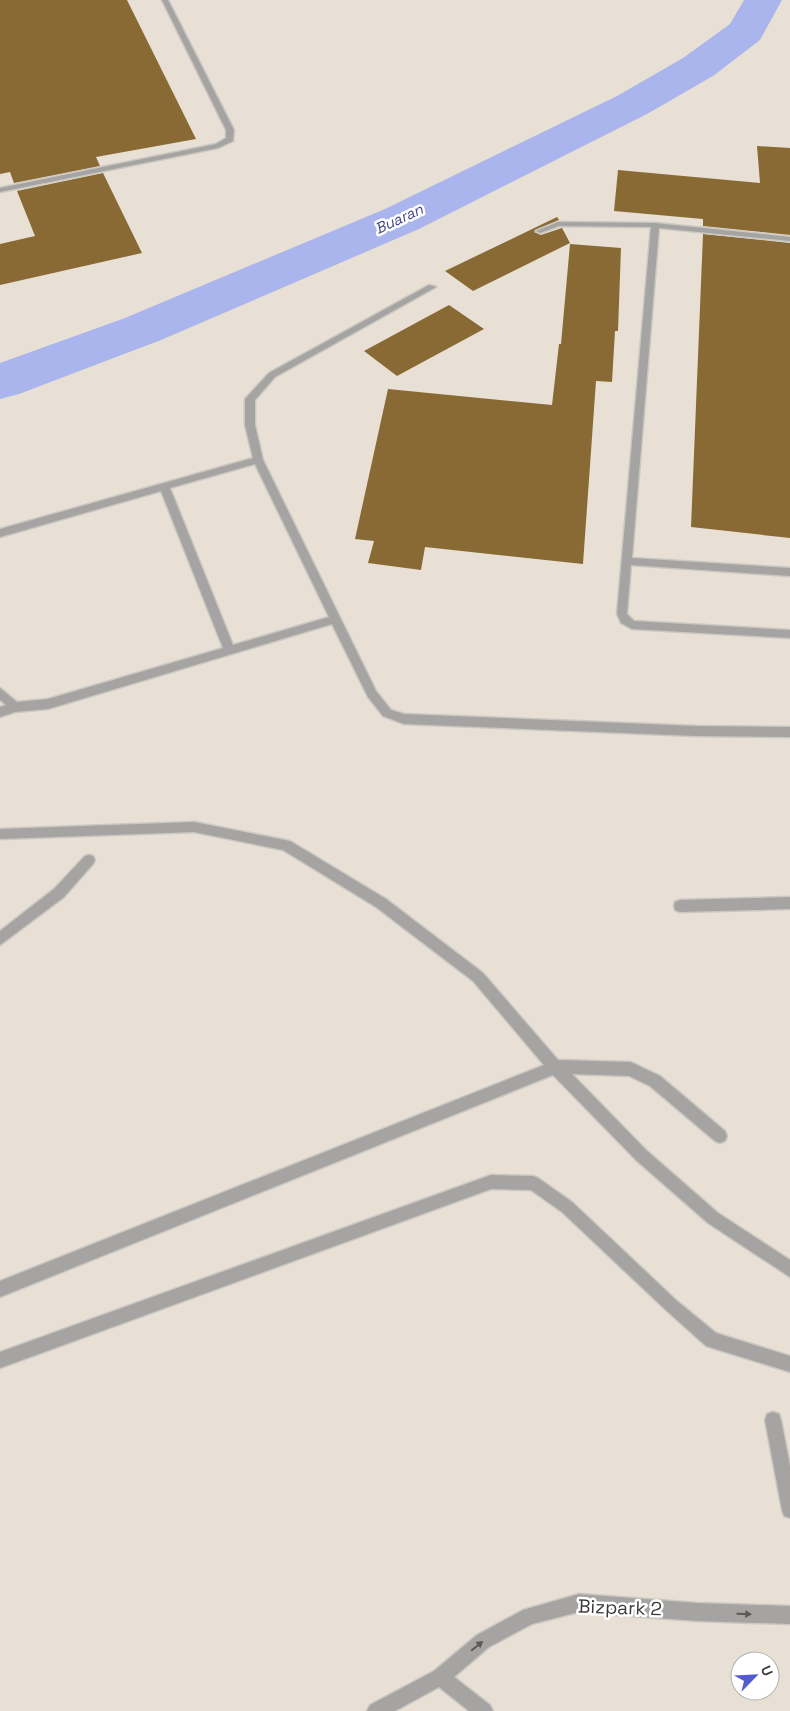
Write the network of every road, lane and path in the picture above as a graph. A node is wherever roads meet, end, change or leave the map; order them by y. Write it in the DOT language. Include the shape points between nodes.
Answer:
graph roads {
  1 [pos="165,0"];
  2 [pos="0,190"];
  3 [pos="655,225"];
  4 [pos="540,231"];
  5 [pos="790,239"];
  6 [pos="432,287"];
  7 [pos="258,460"];
  8 [pos="165,487"];
  9 [pos="0,533"];
  10 [pos="627,561"];
  11 [pos="790,572"];
  12 [pos="335,618"];
  13 [pos="790,634"];
  14 [pos="229,650"];
  15 [pos="0,693"];
  16 [pos="15,707"];
  17 [pos="0,712"];
  18 [pos="790,732"];
  19 [pos="0,834"];
  20 [pos="89,860"];
  21 [pos="790,903"];
  22 [pos="680,906"];
  23 [pos="0,939"];
  24 [pos="555,1066"];
  25 [pos="720,1136"];
  26 [pos="790,1269"];
  27 [pos="0,1289"];
  28 [pos="0,1360"];
  29 [pos="790,1364"];
  30 [pos="773,1420"];
  31 [pos="790,1510"];
  32 [pos="790,1615"];
  33 [pos="440,1677"];
  34 [pos="376,1711"];
  35 [pos="484,1711"];
  1 -- 2 [label="lane" via="230,130 230,139 218,146"];
  3 -- 4 [label="lane" via="558,224"];
  3 -- 5 [label="lane"];
  3 -- 10 [label="lane"];
  6 -- 7 [label="lane" via="272,375 250,400 250,425"];
  7 -- 8 [label="lane"];
  7 -- 12 [label="lane"];
  8 -- 9 [label="lane"];
  8 -- 14 [label="lane"];
  10 -- 11 [label="lane"];
  10 -- 13 [label="lane" via="622,614 632,625"];
  12 -- 14 [label="lane"];
  12 -- 18 [label="lane" via="372,694 388,713 404,719"];
  14 -- 16 [label="lane" via="58,701"];
  15 -- 16 [label="lane"];
  16 -- 17 [label="lane"];
  19 -- 24 [label="lane" via="194,827 286,845 381,903 478,977"];
  20 -- 23 [label="lane" via="60,893"];
  21 -- 22 [label="lane"];
  24 -- 25 [label="lane" via="630,1069 655,1080"];
  24 -- 26 [label="lane" via="641,1155 713,1218"];
  24 -- 27 [label="lane"];
  28 -- 29 [label="lane" via="490,1182 533,1184 567,1207 712,1340"];
  30 -- 31 [label="lane"];
  33 -- 32 [label="lane, Bizpark 2, one-way" via="490,1637 529,1616 579,1602 697,1612"];
  33 -- 34 [label="lane, Bizpark 2"];
  33 -- 35 [label="lane"];
}
